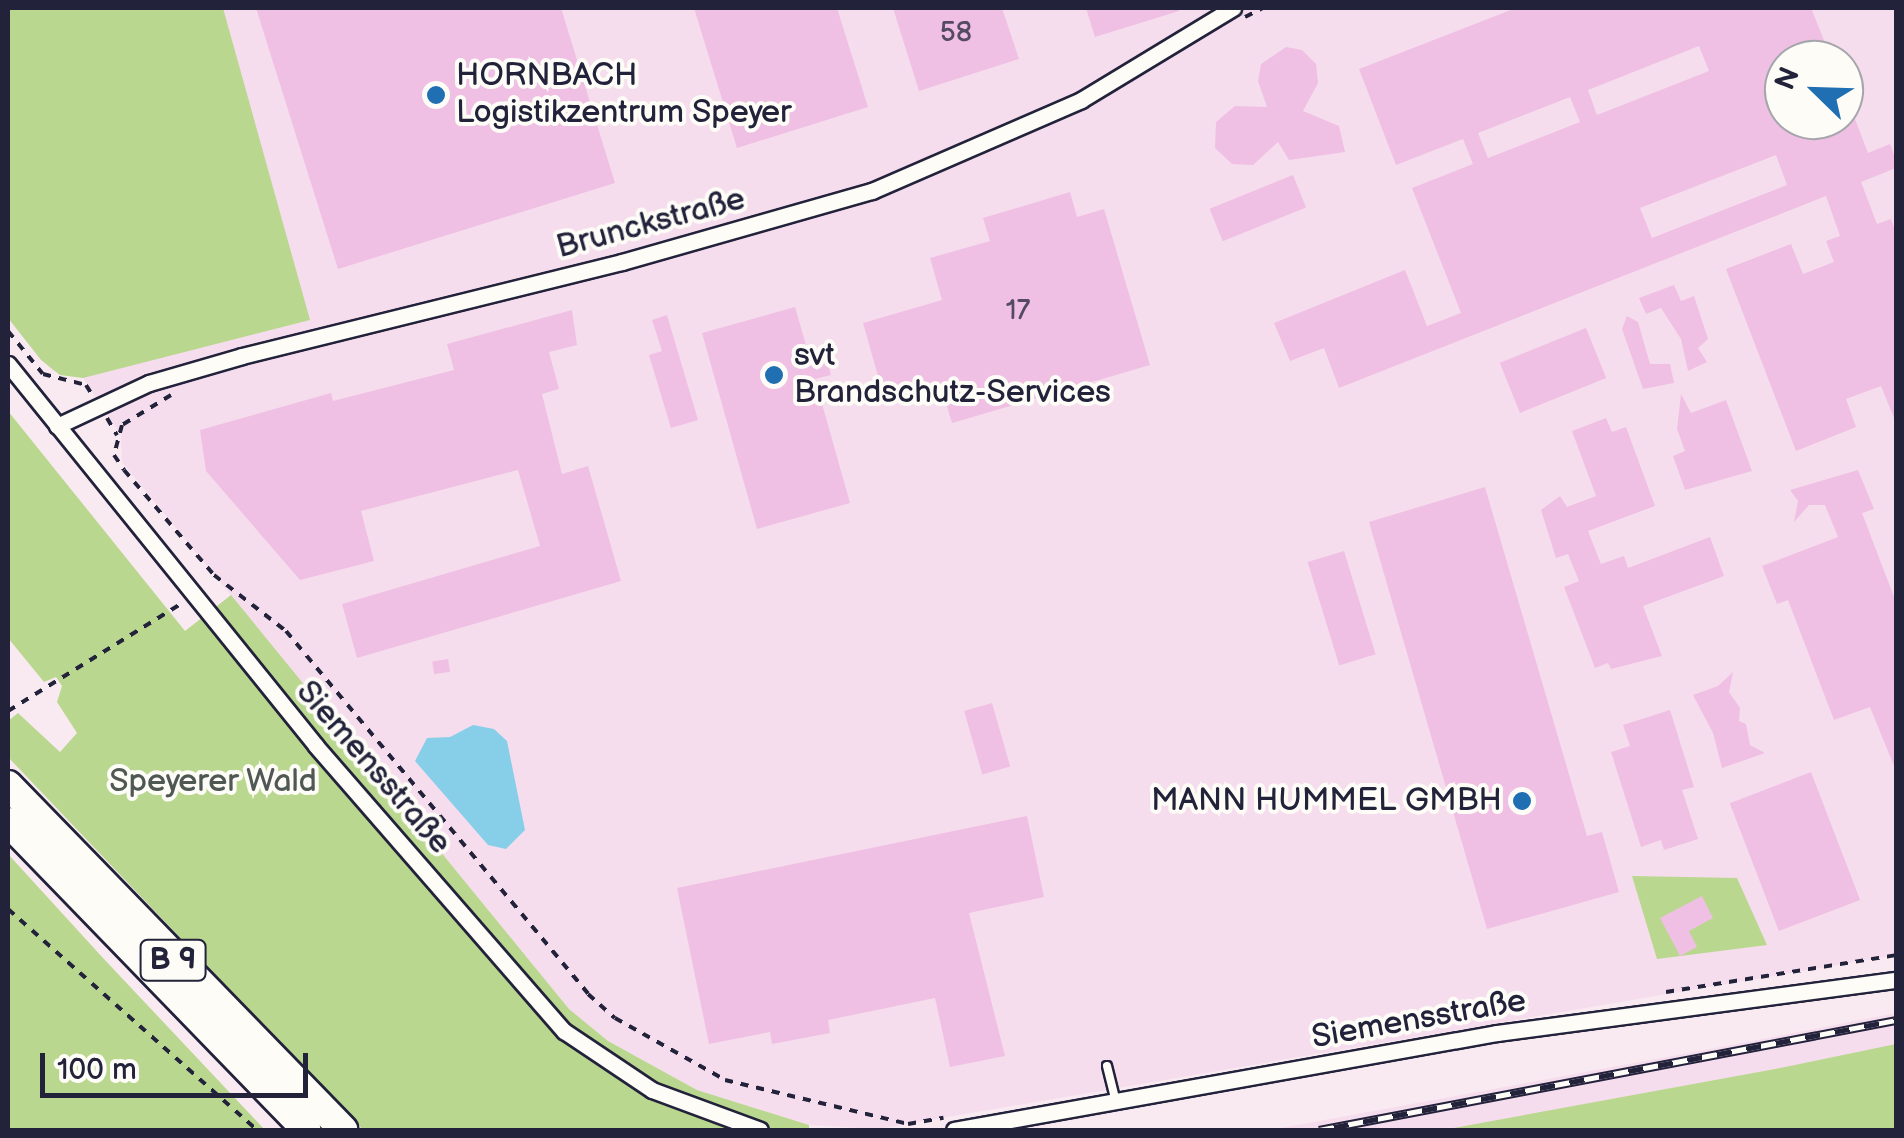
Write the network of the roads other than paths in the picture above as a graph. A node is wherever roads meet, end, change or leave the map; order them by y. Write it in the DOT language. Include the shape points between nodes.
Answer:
graph roads {
  1 [pos="1234,8"];
  2 [pos="1207,13"];
  3 [pos="8,364"];
  4 [pos="58,426"];
  5 [pos="8,785"];
  6 [pos="8,822"];
  7 [pos="1896,980"];
  8 [pos="1107,1066"];
  9 [pos="1116,1101"];
  10 [pos="306,1130"];
  11 [pos="343,1130"];
  12 [pos="760,1130"];
  13 [pos="954,1130"];
  1 -- 2 [label="street, Brunckstraße"];
  2 -- 4 [label="street, Brunckstraße" via="1080,100 872,191 622,262 242,356 150,383"];
  3 -- 4 [label="street, Siemensstraße"];
  4 -- 12 [label="street, Siemensstraße" via="192,596 564,1031 652,1090"];
  5 -- 11 [label="highway, B 9"];
  6 -- 10 [label="highway, B 9"];
  7 -- 9 [label="street, Siemensstraße" via="1498,1033"];
  8 -- 9 [label="lane"];
  9 -- 13 [label="street, Siemensstraße"];
}
